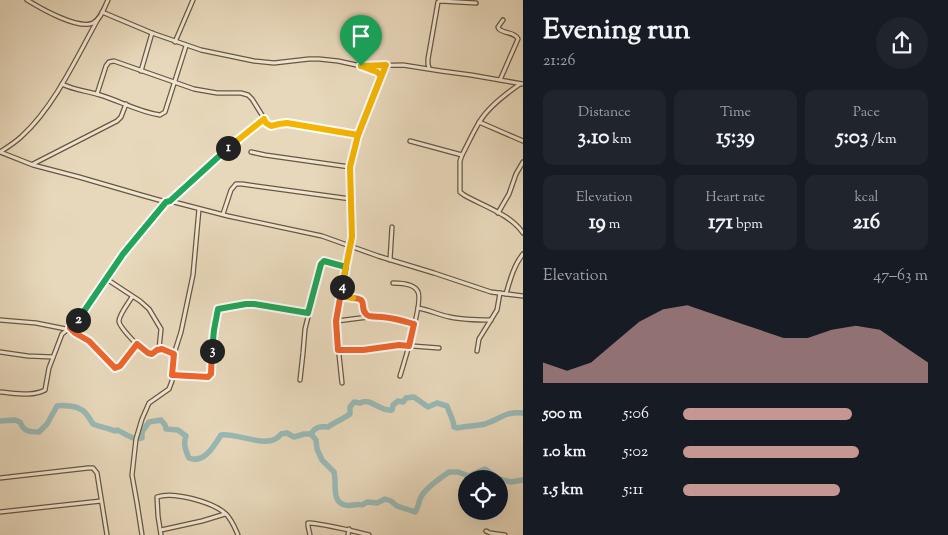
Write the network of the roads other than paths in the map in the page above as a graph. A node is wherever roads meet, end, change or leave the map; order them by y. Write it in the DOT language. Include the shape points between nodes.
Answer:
graph roads {
  1 [pos="27,0"];
  2 [pos="108,0"];
  3 [pos="193,0"];
  4 [pos="476,3"];
  5 [pos="102,12"];
  6 [pos="98,19"];
  7 [pos="503,20"];
  8 [pos="152,33"];
  9 [pos="175,42"];
  10 [pos="186,45"];
  11 [pos="386,65"];
  12 [pos="361,66"];
  13 [pos="430,69"];
  14 [pos="141,70"];
  15 [pos="381,76"];
  16 [pos="500,80"];
  17 [pos="175,82"];
  18 [pos="62,84"];
  19 [pos="522,84"];
  20 [pos="97,94"];
  21 [pos="126,104"];
  22 [pos="264,119"];
  23 [pos="479,122"];
  24 [pos="358,135"];
  25 [pos="523,141"];
  26 [pos="410,142"];
  27 [pos="0,152"];
  28 [pos="251,152"];
  29 [pos="462,155"];
  30 [pos="523,162"];
  31 [pos="33,165"];
  32 [pos="350,167"];
  33 [pos="351,199"];
  34 [pos="168,201"];
  35 [pos="198,209"];
  36 [pos="498,213"];
  37 [pos="223,214"];
  38 [pos="392,227"];
  39 [pos="523,233"];
  40 [pos="350,246"];
  41 [pos="523,254"];
  42 [pos="390,260"];
  43 [pos="346,267"];
  44 [pos="105,278"];
  45 [pos="394,284"];
  46 [pos="500,293"];
  47 [pos="506,294"];
  48 [pos="340,296"];
  49 [pos="523,296"];
  50 [pos="132,297"];
  51 [pos="418,308"];
  52 [pos="308,313"];
  53 [pos="371,317"];
  54 [pos="0,320"];
  55 [pos="491,320"];
  56 [pos="336,321"];
  57 [pos="414,324"];
  58 [pos="69,328"];
  59 [pos="137,344"];
  60 [pos="409,346"];
  61 [pos="439,348"];
  62 [pos="159,350"];
  63 [pos="338,350"];
  64 [pos="477,351"];
  65 [pos="0,352"];
  66 [pos="174,354"];
  67 [pos="53,356"];
  68 [pos="172,375"];
  69 [pos="400,376"];
  70 [pos="300,380"];
  71 [pos="342,383"];
  72 [pos="0,392"];
  73 [pos="0,478"];
  74 [pos="102,501"];
  75 [pos="0,512"];
  76 [pos="225,514"];
  77 [pos="349,529"];
  78 [pos="161,530"];
  79 [pos="486,531"];
  80 [pos="106,535"];
  81 [pos="142,535"];
  82 [pos="161,535"];
  83 [pos="238,535"];
  84 [pos="310,535"];
  85 [pos="348,535"];
  86 [pos="369,535"];
  87 [pos="505,535"];
  1 -- 6 [label="street" via="70,21 91,24"];
  2 -- 5 [label="street"];
  3 -- 9 [label="street"];
  4 -- 13 [label="street" via="438,2 428,59"];
  5 -- 6 [label="street"];
  5 -- 8 [label="street"];
  6 -- 18 [label="street"];
  7 -- 16 [label="street" via="498,27 500,30 518,39"];
  8 -- 9 [label="street"];
  8 -- 14 [label="street"];
  9 -- 10 [label="street"];
  10 -- 12 [label="street" via="264,63 309,59"];
  10 -- 17 [label="street"];
  11 -- 12 [label="street"];
  11 -- 13 [label="street"];
  11 -- 15 [label="street"];
  12 -- 15 [label="street"];
  13 -- 16 [label="street"];
  14 -- 17 [label="street"];
  14 -- 20 [label="street" via="109,62"];
  15 -- 24 [label="street"];
  16 -- 19 [label="street"];
  17 -- 21 [label="street" via="163,114 157,115"];
  17 -- 22 [label="street" via="217,93 248,94"];
  18 -- 20 [label="street"];
  18 -- 27 [label="street" via="34,124"];
  19 -- 23 [label="street" via="499,100"];
  20 -- 21 [label="street"];
  21 -- 31 [label="street" via="117,121"];
  22 -- 24 [label="street" via="271,126 287,123"];
  22 -- 34 [label="street"];
  23 -- 25 [label="street"];
  23 -- 29 [label="street"];
  24 -- 32 [label="street"];
  26 -- 29 [label="street"];
  27 -- 31 [label="street"];
  28 -- 32 [label="street"];
  29 -- 36 [label="street" via="461,193"];
  30 -- 36 [label="street"];
  31 -- 34 [label="street"];
  32 -- 33 [label="street"];
  33 -- 37 [label="street" via="236,184"];
  33 -- 40 [label="street"];
  34 -- 35 [label="street"];
  34 -- 44 [label="street"];
  35 -- 37 [label="street"];
  35 -- 66 [label="street" via="193,275"];
  36 -- 39 [label="street"];
  37 -- 40 [label="street" via="314,234"];
  38 -- 42 [label="street"];
  40 -- 42 [label="street"];
  40 -- 43 [label="street"];
  41 -- 47 [label="street" via="516,264"];
  42 -- 46 [label="street"];
  43 -- 48 [label="street"];
  43 -- 52 [label="street" via="326,261 322,263"];
  44 -- 50 [label="street"];
  44 -- 58 [label="street" via="76,323"];
  45 -- 51 [label="street" via="416,288"];
  46 -- 47 [label="street"];
  46 -- 55 [label="street" via="497,310"];
  47 -- 49 [label="street"];
  48 -- 53 [label="street" via="361,300 365,314"];
  48 -- 56 [label="street"];
  50 -- 59 [label="street" via="119,322"];
  50 -- 62 [label="street" via="145,305 160,326"];
  51 -- 55 [label="street" via="462,320"];
  51 -- 57 [label="street"];
  52 -- 68 [label="street" via="254,304 218,309 211,376"];
  52 -- 70 [label="street"];
  53 -- 56 [label="street"];
  53 -- 57 [label="street" via="387,317"];
  54 -- 58 [label="street"];
  55 -- 64 [label="street" via="479,339"];
  56 -- 63 [label="street"];
  57 -- 60 [label="street"];
  58 -- 59 [label="street" via="89,341 115,368"];
  58 -- 67 [label="street" via="60,337"];
  59 -- 62 [label="street" via="150,354"];
  60 -- 61 [label="street"];
  60 -- 63 [label="street"];
  60 -- 69 [label="street"];
  62 -- 66 [label="street"];
  63 -- 71 [label="street"];
  65 -- 67 [label="street" via="19,356"];
  66 -- 68 [label="street"];
  67 -- 72 [label="street" via="43,392"];
  68 -- 81 [label="street" via="169,389 146,407 136,439 132,475"];
  73 -- 74 [label="street" via="91,468 97,473"];
  74 -- 75 [label="street"];
  74 -- 80 [label="street"];
  76 -- 78 [label="street"];
  76 -- 78 [label="street" via="179,495 159,496"];
  76 -- 83 [label="street"];
  77 -- 84 [label="street" via="308,523"];
  77 -- 85 [label="street"];
  77 -- 86 [label="street"];
  78 -- 82 [label="street"];
  79 -- 87 [label="street"];
}
